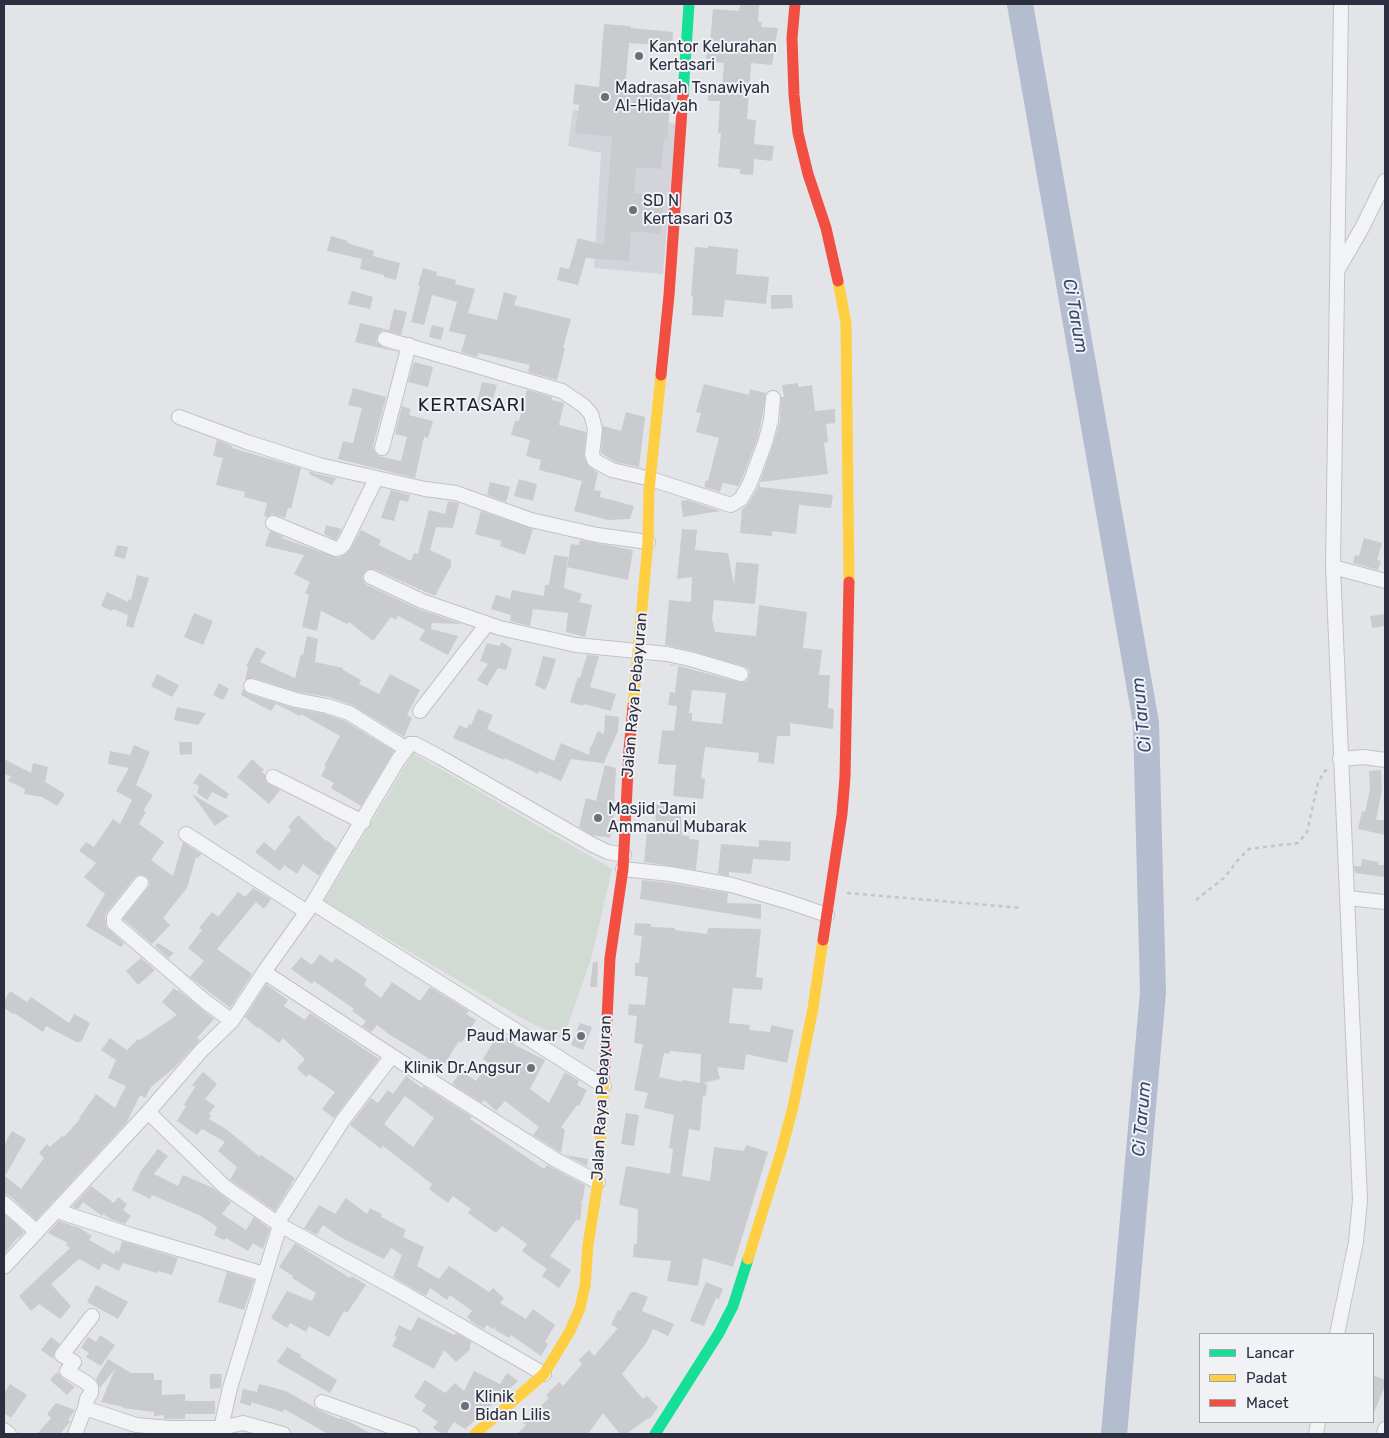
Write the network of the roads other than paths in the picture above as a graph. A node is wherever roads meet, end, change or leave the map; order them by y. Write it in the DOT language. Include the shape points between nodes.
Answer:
graph roads {
  1 [pos="689,4"];
  2 [pos="795,4"];
  3 [pos="1341,4"];
  4 [pos="1385,181"];
  5 [pos="1336,271"];
  6 [pos="385,339"];
  7 [pos="409,345"];
  8 [pos="773,398"];
  9 [pos="179,417"];
  10 [pos="382,448"];
  11 [pos="376,479"];
  12 [pos="651,479"];
  13 [pos="273,523"];
  14 [pos="648,542"];
  15 [pos="1333,567"];
  16 [pos="371,577"];
  17 [pos="1385,581"];
  18 [pos="486,624"];
  19 [pos="637,652"];
  20 [pos="742,674"];
  21 [pos="251,686"];
  22 [pos="420,711"];
  23 [pos="405,748"];
  24 [pos="1340,759"];
  25 [pos="1385,760"];
  26 [pos="273,777"];
  27 [pos="363,822"];
  28 [pos="186,834"];
  29 [pos="624,862"];
  30 [pos="141,883"];
  31 [pos="1347,898"];
  32 [pos="1385,902"];
  33 [pos="310,907"];
  34 [pos="827,915"];
  35 [pos="264,972"];
  36 [pos="232,1021"];
  37 [pos="392,1056"];
  38 [pos="604,1086"];
  39 [pos="148,1112"];
  40 [pos="598,1182"];
  41 [pos="4,1203"];
  42 [pos="57,1211"];
  43 [pos="279,1224"];
  44 [pos="37,1232"];
  45 [pos="4,1266"];
  46 [pos="264,1274"];
  47 [pos="92,1316"];
  48 [pos="1337,1333"];
  49 [pos="544,1374"];
  50 [pos="322,1402"];
  51 [pos="85,1408"];
  52 [pos="1385,1429"];
  53 [pos="4,1430"];
  54 [pos="223,1431"];
  55 [pos="10,1434"];
  56 [pos="76,1434"];
  57 [pos="283,1434"];
  58 [pos="412,1434"];
  59 [pos="475,1434"];
  60 [pos="655,1434"];
  61 [pos="1384,1434"];
  1 -- 12 [label="main road, Jalan Raya Pebayuran" via="669,295"];
  2 -- 34 [label="main road" via="792,38 798,133 826,228 846,323 849,576 845,777"];
  3 -- 5 [label="street"];
  4 -- 5 [label="street"];
  5 -- 15 [label="street"];
  6 -- 7 [label="street"];
  7 -- 10 [label="street"];
  7 -- 12 [label="street" via="573,397 591,414 595,423 594,460 612,470"];
  8 -- 12 [label="street" via="765,443 741,499 731,505"];
  9 -- 11 [label="street" via="319,465"];
  11 -- 13 [label="street" via="340,548"];
  11 -- 14 [label="street" via="456,493 531,520 596,535"];
  12 -- 14 [label="main road, Jalan Raya Pebayuran"];
  14 -- 19 [label="main road, Jalan Raya Pebayuran"];
  15 -- 17 [label="street"];
  15 -- 24 [label="street"];
  16 -- 18 [label="street" via="422,601"];
  18 -- 19 [label="street" via="576,645"];
  18 -- 22 [label="street"];
  19 -- 20 [label="street" via="667,654"];
  19 -- 29 [label="main road, Jalan Raya Pebayuran"];
  21 -- 23 [label="street" via="349,713"];
  23 -- 27 [label="street"];
  23 -- 29 [label="street" via="415,744"];
  24 -- 25 [label="street"];
  24 -- 31 [label="street"];
  26 -- 27 [label="street"];
  27 -- 33 [label="street"];
  28 -- 33 [label="street"];
  29 -- 34 [label="street" via="732,885"];
  29 -- 38 [label="main road, Jalan Raya Pebayuran" via="610,958"];
  30 -- 36 [label="street" via="114,917 114,923"];
  31 -- 32 [label="street"];
  31 -- 48 [label="street" via="1360,1200 1356,1242"];
  33 -- 35 [label="street"];
  33 -- 38 [label="street"];
  34 -- 60 [label="main road" via="793,1107 733,1306 720,1333"];
  35 -- 36 [label="street"];
  35 -- 37 [label="street"];
  36 -- 39 [label="street" via="200,1050"];
  37 -- 40 [label="street" via="556,1160"];
  37 -- 43 [label="street" via="343,1120"];
  38 -- 40 [label="main road, Jalan Raya Pebayuran"];
  39 -- 42 [label="street"];
  39 -- 43 [label="street" via="225,1187"];
  40 -- 49 [label="main road, Jalan Raya Pebayuran" via="580,1308"];
  41 -- 44 [label="street"];
  42 -- 44 [label="street"];
  42 -- 46 [label="street"];
  43 -- 46 [label="street"];
  43 -- 49 [label="street"];
  44 -- 45 [label="street"];
  46 -- 54 [label="street" via="230,1388"];
  47 -- 51 [label="street" via="62,1355 74,1362 67,1371 90,1385 92,1390"];
  49 -- 59 [label="main road, Jalan Raya Pebayuran"];
  50 -- 58 [label="street"];
  51 -- 54 [label="street" via="136,1425"];
  51 -- 56 [label="street"];
  52 -- 61 [label="street"];
  53 -- 55 [label="street"];
  54 -- 57 [label="street" via="243,1423"];
}
